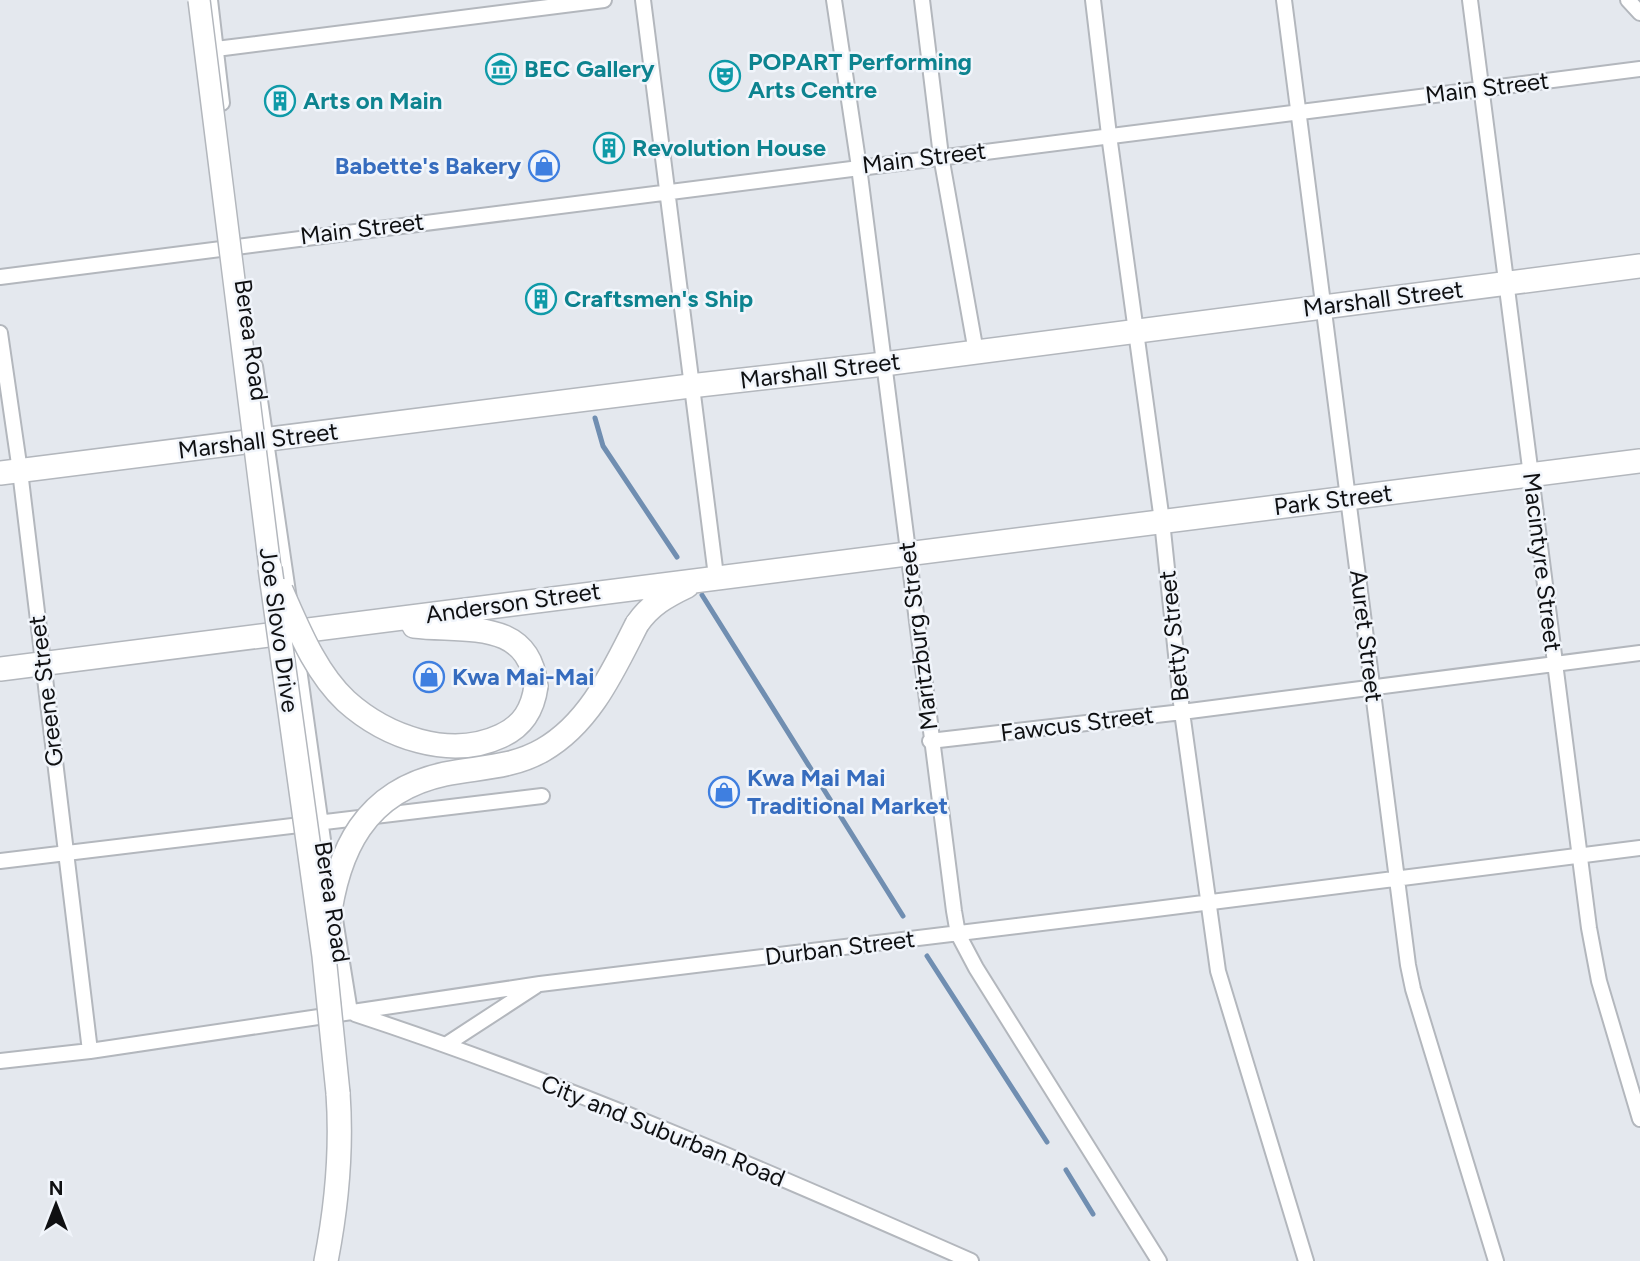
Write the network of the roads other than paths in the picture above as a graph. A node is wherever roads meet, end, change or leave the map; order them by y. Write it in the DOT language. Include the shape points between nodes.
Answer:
graph roads {
  1 [pos="199,0"];
  2 [pos="210,0"];
  3 [pos="604,0"];
  4 [pos="643,0"];
  5 [pos="834,0"];
  6 [pos="922,0"];
  7 [pos="1093,0"];
  8 [pos="1284,0"];
  9 [pos="1470,0"];
  10 [pos="1628,0"];
  11 [pos="1640,13"];
  12 [pos="216,49"];
  13 [pos="1640,69"];
  14 [pos="1480,89"];
  15 [pos="1297,111"];
  16 [pos="1109,135"];
  17 [pos="942,156"];
  18 [pos="859,167"];
  19 [pos="669,191"];
  20 [pos="238,245"];
  21 [pos="1640,266"];
  22 [pos="0,276"];
  23 [pos="1506,282"];
  24 [pos="1324,306"];
  25 [pos="1137,331"];
  26 [pos="0,332"];
  27 [pos="976,352"];
  28 [pos="884,364"];
  29 [pos="690,386"];
  30 [pos="265,440"];
  31 [pos="1640,461"];
  32 [pos="10,472"];
  33 [pos="1531,474"];
  34 [pos="1348,498"];
  35 [pos="1161,522"];
  36 [pos="1026,538"];
  37 [pos="908,552"];
  38 [pos="270,568"];
  39 [pos="709,577"];
  40 [pos="373,622"];
  41 [pos="294,631"];
  42 [pos="1640,653"];
  43 [pos="43,663"];
  44 [pos="1554,664"];
  45 [pos="0,669"];
  46 [pos="1373,687"];
  47 [pos="1182,712"];
  48 [pos="930,741"];
  49 [pos="542,796"];
  50 [pos="319,822"];
  51 [pos="1640,848"];
  52 [pos="66,851"];
  53 [pos="1580,855"];
  54 [pos="0,860"];
  55 [pos="1396,878"];
  56 [pos="1210,903"];
  57 [pos="958,934"];
  58 [pos="324,956"];
  59 [pos="540,984"];
  60 [pos="350,1012"];
  61 [pos="447,1044"];
  62 [pos="90,1051"];
  63 [pos="0,1060"];
  64 [pos="1640,1119"];
  65 [pos="326,1261"];
  66 [pos="971,1261"];
  67 [pos="1158,1261"];
  68 [pos="1306,1261"];
  69 [pos="1496,1261"];
  1 -- 38 [label="main road, Joe Slovo Drive, bridge"];
  2 -- 12 [label="street, Berea Road"];
  3 -- 12 [label="street"];
  4 -- 19 [label="street"];
  5 -- 18 [label="street, Maritzburg Street"];
  6 -- 17 [label="street"];
  7 -- 16 [label="street, Betty Street"];
  8 -- 15 [label="street, Auret Street"];
  9 -- 14 [label="street, Macintyre Street"];
  10 -- 11 [label="street"];
  12 -- 20 [label="street, Berea Road"];
  13 -- 14 [label="street, Main Street"];
  14 -- 15 [label="street, Main Street"];
  14 -- 23 [label="street, Macintyre Street"];
  15 -- 16 [label="street, Main Street"];
  15 -- 24 [label="street, Auret Street"];
  16 -- 17 [label="street, Main Street"];
  16 -- 25 [label="street, Betty Street"];
  17 -- 18 [label="street, Main Street"];
  17 -- 27 [label="street"];
  18 -- 19 [label="street, Main Street"];
  18 -- 28 [label="street, Maritzburg Street"];
  19 -- 20 [label="street, Main Street"];
  19 -- 29 [label="street"];
  20 -- 22 [label="street, Main Street"];
  20 -- 30 [label="street, Berea Road"];
  21 -- 23 [label="main road, Marshall Street"];
  23 -- 24 [label="main road, Marshall Street"];
  23 -- 33 [label="street, Macintyre Street"];
  24 -- 25 [label="main road, Marshall Street"];
  24 -- 34 [label="street, Auret Street"];
  25 -- 27 [label="main road, Marshall Street"];
  25 -- 35 [label="street, Betty Street"];
  26 -- 32 [label="street, Greene Street"];
  27 -- 28 [label="main road, Marshall Street"];
  28 -- 29 [label="main road, Marshall Street"];
  28 -- 37 [label="street, Maritzburg Street"];
  29 -- 30 [label="main road, Marshall Street"];
  29 -- 39 [label="street"];
  30 -- 32 [label="main road, Marshall Street"];
  30 -- 41 [label="street, Berea Road"];
  31 -- 33 [label="main road, Park Street"];
  32 -- 43 [label="street, Greene Street"];
  33 -- 34 [label="main road, Park Street"];
  33 -- 44 [label="street, Macintyre Street"];
  34 -- 35 [label="main road, Park Street"];
  34 -- 46 [label="street, Auret Street"];
  35 -- 36 [label="main road, Park Street"];
  35 -- 47 [label="street, Betty Street"];
  36 -- 37 [label="main road, Anderson Street"];
  37 -- 39 [label="main road, Anderson Street"];
  37 -- 48 [label="street, Maritzburg Street"];
  38 -- 40 [label="main road, bridge" via="331,684 346,701 389,730 442,746 467,746 491,741 518,725 529,712 536,686 534,669 509,637"];
  38 -- 58 [label="main road, Joe Slovo Drive, bridge"];
  39 -- 40 [label="main road, Anderson Street"];
  39 -- 58 [label="main road, bridge" via="663,598 645,613 597,697 562,737 542,751 503,766 447,774 402,788 369,815 336,875"];
  40 -- 41 [label="main road, Anderson Street"];
  41 -- 43 [label="main road, Anderson Street"];
  41 -- 50 [label="street, Berea Road"];
  42 -- 44 [label="street, Fawcus Street"];
  43 -- 45 [label="main road, Anderson Street"];
  43 -- 52 [label="street, Greene Street"];
  44 -- 46 [label="street, Fawcus Street"];
  44 -- 53 [label="street, Macintyre Street"];
  46 -- 47 [label="street, Fawcus Street"];
  46 -- 55 [label="street, Auret Street"];
  47 -- 48 [label="street, Fawcus Street"];
  47 -- 56 [label="street, Betty Street"];
  48 -- 57 [label="street, Maritzburg Street"];
  49 -- 50 [label="street"];
  50 -- 52 [label="street"];
  50 -- 60 [label="street, Berea Road"];
  51 -- 53 [label="street, Durban Street"];
  52 -- 54 [label="street"];
  52 -- 62 [label="street, Greene Street"];
  53 -- 55 [label="street, Durban Street"];
  53 -- 64 [label="street, Macintyre Street" via="1599,981"];
  55 -- 56 [label="street, Durban Street"];
  55 -- 69 [label="street, Auret Street" via="1413,989"];
  56 -- 57 [label="street, Durban Street"];
  56 -- 68 [label="street, Betty Street" via="1219,971"];
  57 -- 59 [label="street, Durban Street"];
  57 -- 67 [label="street, Maritzburg Street"];
  58 -- 65 [label="main road, Joe Slovo Drive, bridge" via="341,1136"];
  59 -- 60 [label="street, Durban Street"];
  59 -- 61 [label="street, Durban Street"];
  60 -- 61 [label="street, City and Suburban Road"];
  60 -- 62 [label="street, Durban Street"];
  61 -- 66 [label="street, City and Suburban Road" via="694,1142"];
  62 -- 63 [label="street, Durban Street"];
}
